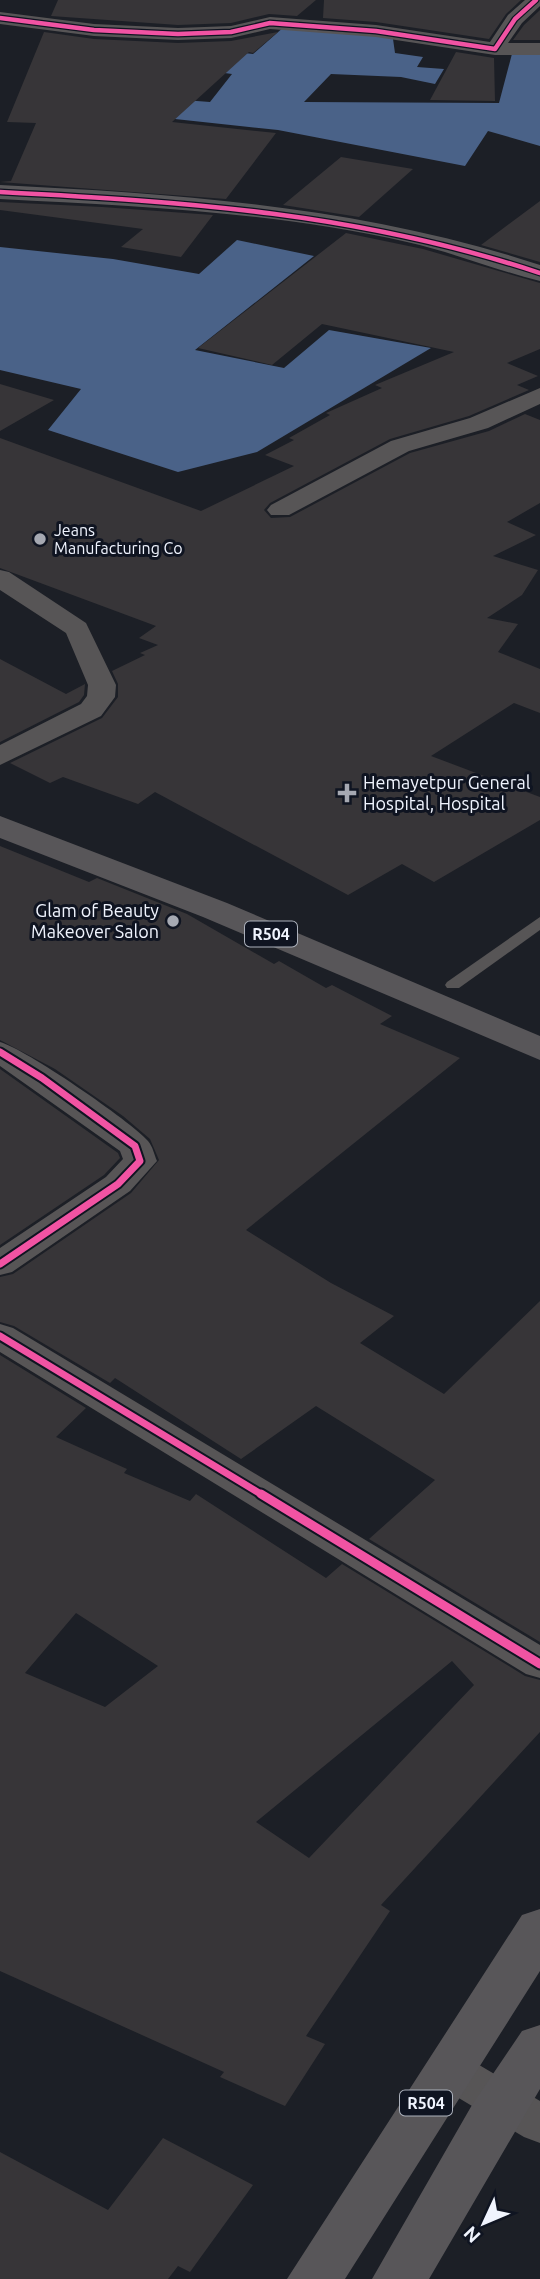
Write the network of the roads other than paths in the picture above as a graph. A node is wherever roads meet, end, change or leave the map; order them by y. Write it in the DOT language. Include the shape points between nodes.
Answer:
graph roads {
  1 [pos="536,0"];
  2 [pos="0,18"];
  3 [pos="495,48"];
  4 [pos="540,50"];
  5 [pos="0,192"];
  6 [pos="540,273"];
  7 [pos="540,396"];
  8 [pos="280,510"];
  9 [pos="0,578"];
  10 [pos="0,756"];
  11 [pos="0,802"];
  12 [pos="0,825"];
  13 [pos="540,922"];
  14 [pos="453,985"];
  15 [pos="540,1022"];
  16 [pos="540,1049"];
  17 [pos="0,1052"];
  18 [pos="0,1264"];
  19 [pos="0,1336"];
  20 [pos="540,1664"];
  21 [pos="540,1929"];
  22 [pos="540,2046"];
  23 [pos="448,2069"];
  24 [pos="522,2113"];
  25 [pos="315,2279"];
  26 [pos="400,2279"];
  1 -- 3 [label="street" via="514,19"];
  2 -- 3 [label="street" via="94,30 178,34 231,32 270,23 376,31"];
  3 -- 4 [label="street"];
  5 -- 6 [label="street" via="165,200 300,215 484,252"];
  7 -- 8 [label="street" via="479,423 400,446"];
  9 -- 10 [label="street" via="77,629 102,685 101,697 91,710"];
  11 -- 14 [label="main road, R504" via="256,900"];
  12 -- 16 [label="main road, R504" via="215,909"];
  13 -- 14 [label="lane"];
  14 -- 15 [label="main road, R504"];
  17 -- 18 [label="street" via="135,1146 141,1161 118,1184"];
  19 -- 20 [label="street"];
  21 -- 23 [label="main road, R504"];
  22 -- 24 [label="main road"];
  23 -- 24 [label="street"];
  23 -- 25 [label="main road, R504"];
  24 -- 26 [label="main road"];
}
